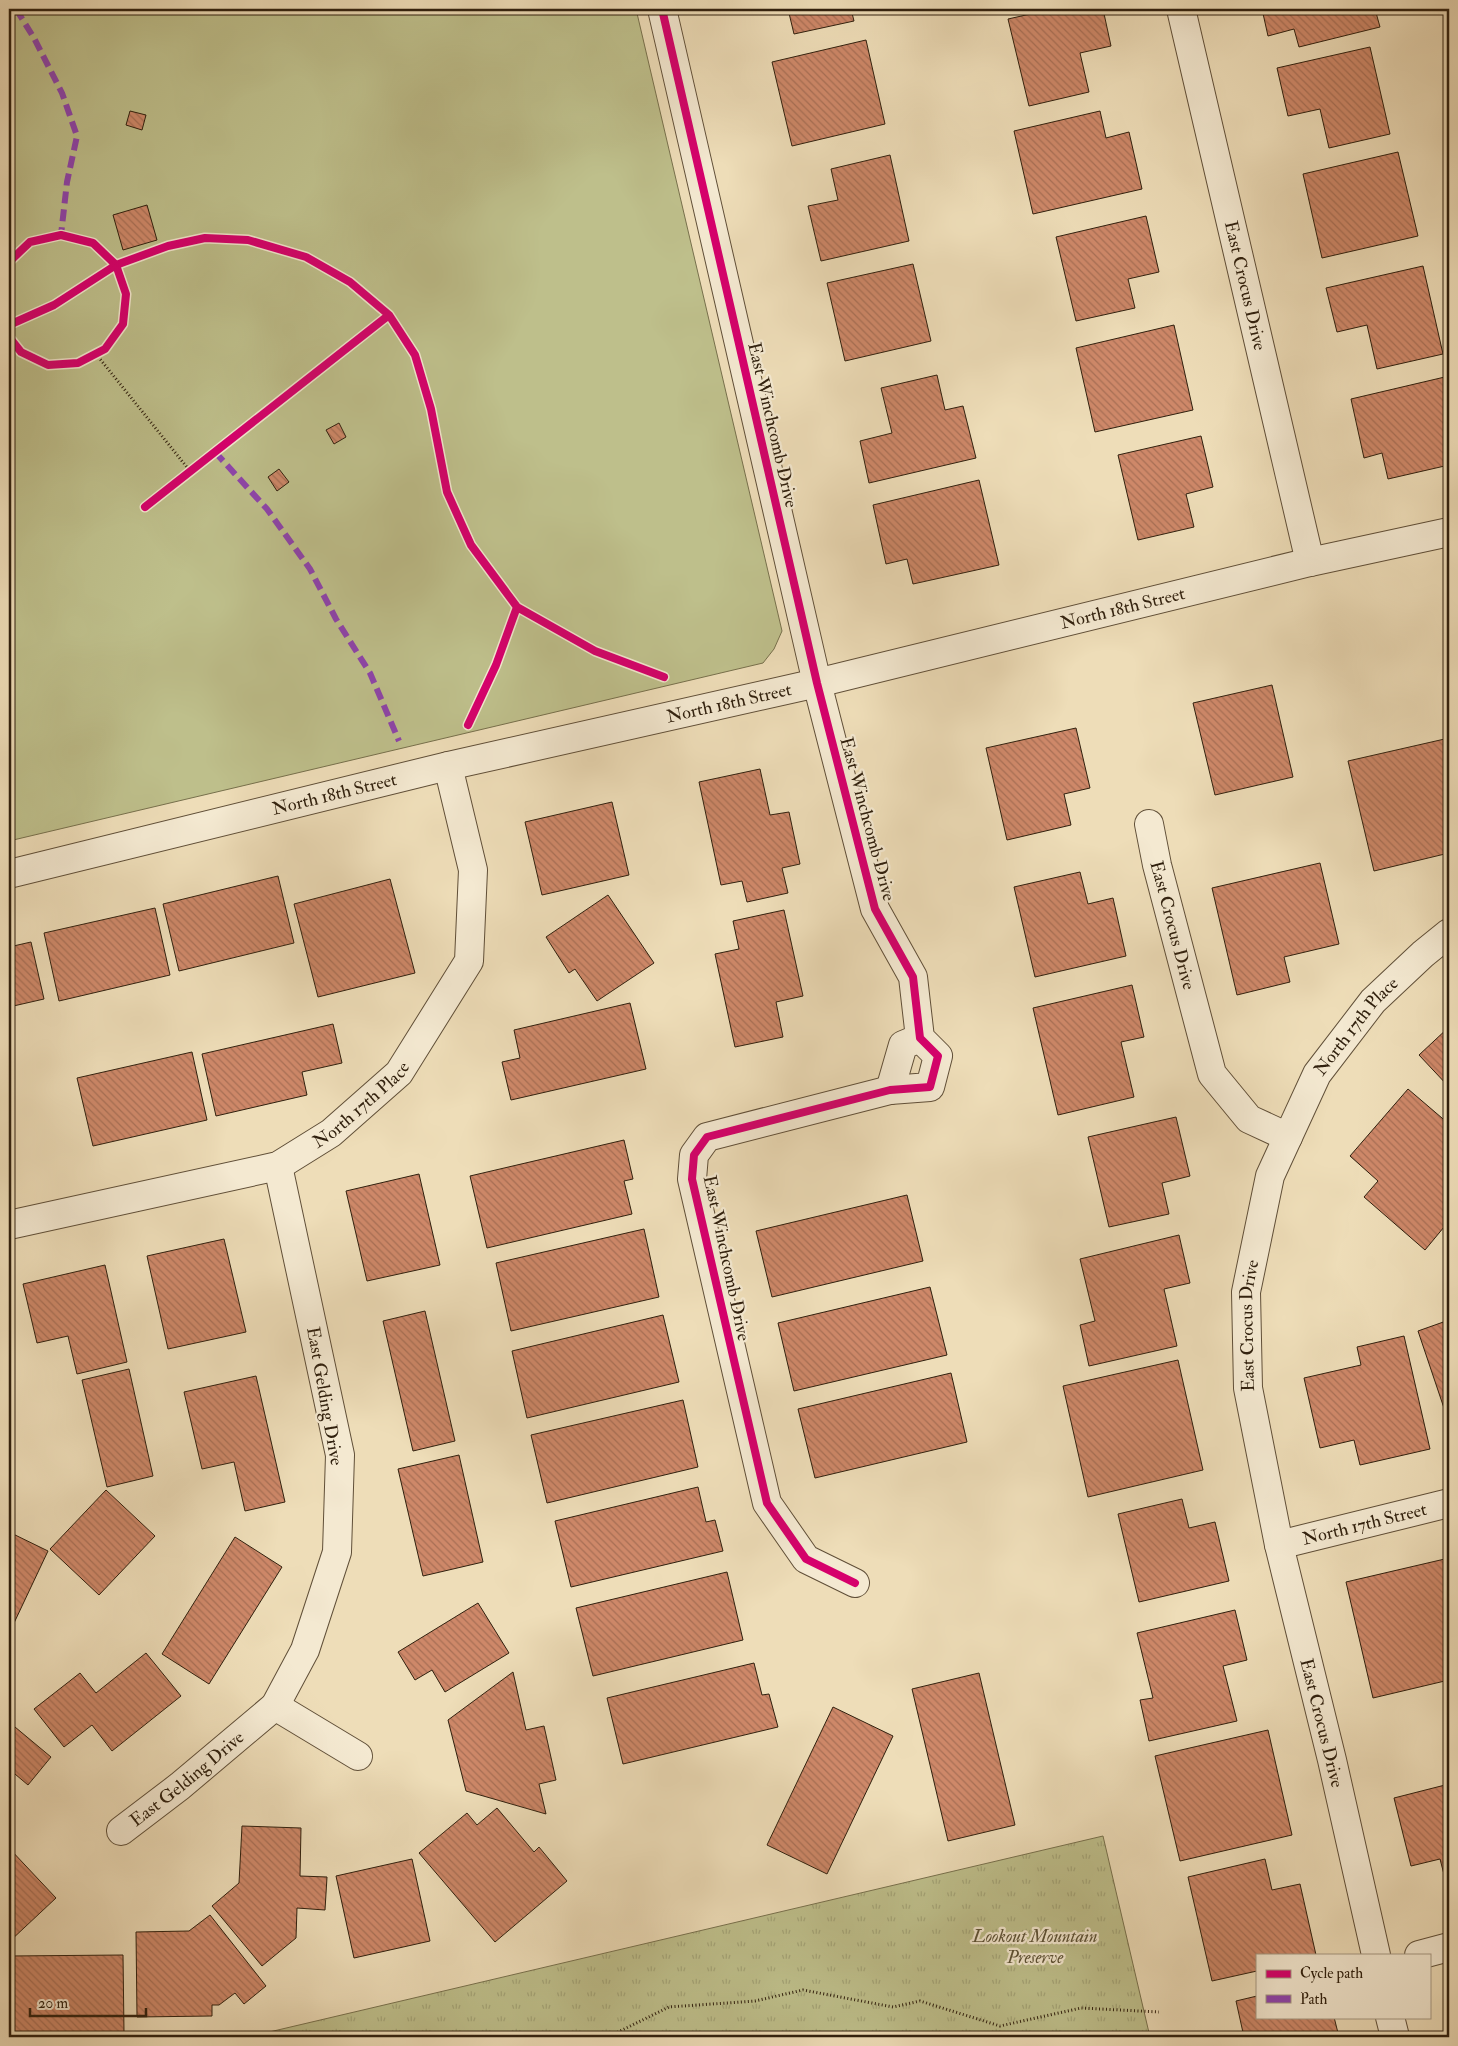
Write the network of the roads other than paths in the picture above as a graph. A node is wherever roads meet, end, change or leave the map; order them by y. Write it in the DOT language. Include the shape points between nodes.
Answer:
graph roads {
  1 [pos="662,9"];
  2 [pos="1181,9"];
  3 [pos="1449,532"];
  4 [pos="1310,562"];
  5 [pos="817,683"];
  6 [pos="448,766"];
  7 [pos="1149,824"];
  8 [pos="9,874"];
  9 [pos="1449,933"];
  10 [pos="920,1038"];
  11 [pos="890,1090"];
  12 [pos="1288,1137"];
  13 [pos="278,1166"];
  14 [pos="9,1225"];
  15 [pos="1449,1503"];
  16 [pos="1279,1544"];
  17 [pos="855,1583"];
  18 [pos="275,1706"];
  19 [pos="358,1756"];
  20 [pos="122,1831"];
  21 [pos="1449,1947"];
  22 [pos="1376,1954"];
  23 [pos="1423,1954"];
  24 [pos="1390,2018"];
  25 [pos="1395,2037"];
  1 -- 5 [label="street, East Winchcomb Drive"];
  2 -- 4 [label="street, East Crocus Drive"];
  3 -- 4 [label="street, North 18th Street"];
  4 -- 5 [label="street, North 18th Street"];
  5 -- 6 [label="street, North 18th Street"];
  5 -- 10 [label="street, East Winchcomb Drive" via="875,909 913,977"];
  6 -- 8 [label="street, North 18th Street"];
  6 -- 13 [label="street, North 17th Place" via="474,870 469,961 399,1073 331,1133"];
  7 -- 12 [label="street, East Crocus Drive" via="1212,1074 1249,1119"];
  9 -- 12 [label="street, North 17th Place" via="1373,1001 1317,1074"];
  10 -- 11 [label="street" via="903,1045"];
  10 -- 11 [label="street, East Winchcomb Drive" via="938,1056 930,1087"];
  11 -- 17 [label="street, East Winchcomb Drive" via="707,1136 694,1155 692,1179 767,1503 806,1559"];
  12 -- 16 [label="street, East Crocus Drive" via="1270,1176 1246,1292 1248,1388"];
  13 -- 14 [label="street, North 17th Place"];
  13 -- 18 [label="street, East Gelding Drive" via="340,1455 337,1552 305,1650"];
  15 -- 16 [label="street, North 17th Street"];
  16 -- 22 [label="street, East Crocus Drive"];
  18 -- 19 [label="street"];
  18 -- 20 [label="street, East Gelding Drive"];
  21 -- 23 [label="street"];
  24 -- 25 [label="street"];
}
